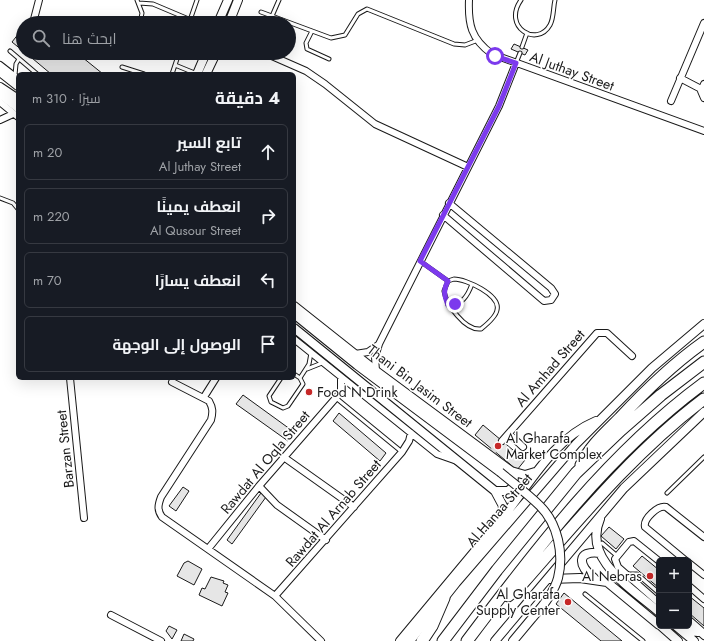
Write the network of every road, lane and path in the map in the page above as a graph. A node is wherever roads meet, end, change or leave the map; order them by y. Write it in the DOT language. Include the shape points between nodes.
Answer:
graph roads {
  1 [pos="39,0"];
  2 [pos="197,0"];
  3 [pos="228,0"];
  4 [pos="238,0"];
  5 [pos="279,0"];
  6 [pos="469,0"];
  7 [pos="521,0"];
  8 [pos="555,0"];
  9 [pos="138,1"];
  10 [pos="261,12"];
  11 [pos="35,16"];
  12 [pos="141,16"];
  13 [pos="179,16"];
  14 [pos="192,16"];
  15 [pos="221,16"];
  16 [pos="232,16"];
  17 [pos="272,16"];
  18 [pos="704,23"];
  19 [pos="296,25"];
  20 [pos="312,31"];
  21 [pos="528,34"];
  22 [pos="478,39"];
  23 [pos="522,47"];
  24 [pos="10,51"];
  25 [pos="520,53"];
  26 [pos="16,56"];
  27 [pos="329,59"];
  28 [pos="18,60"];
  29 [pos="20,60"];
  30 [pos="177,60"];
  31 [pos="203,60"];
  32 [pos="213,60"];
  33 [pos="281,60"];
  34 [pos="516,63"];
  35 [pos="0,65"];
  36 [pos="175,65"];
  37 [pos="122,67"];
  38 [pos="0,72"];
  39 [pos="16,72"];
  40 [pos="35,72"];
  41 [pos="138,72"];
  42 [pos="173,72"];
  43 [pos="192,72"];
  44 [pos="198,72"];
  45 [pos="207,72"];
  46 [pos="16,77"];
  47 [pos="680,78"];
  48 [pos="16,84"];
  49 [pos="0,87"];
  50 [pos="702,87"];
  51 [pos="0,94"];
  52 [pos="16,98"];
  53 [pos="704,98"];
  54 [pos="671,101"];
  55 [pos="2,104"];
  56 [pos="16,113"];
  57 [pos="0,119"];
  58 [pos="704,130"];
  59 [pos="468,167"];
  60 [pos="0,198"];
  61 [pos="449,203"];
  62 [pos="16,207"];
  63 [pos="443,215"];
  64 [pos="475,225"];
  65 [pos="466,235"];
  66 [pos="508,252"];
  67 [pos="420,261"];
  68 [pos="499,262"];
  69 [pos="448,281"];
  70 [pos="472,284"];
  71 [pos="448,305"];
  72 [pos="296,308"];
  73 [pos="296,316"];
  74 [pos="704,324"];
  75 [pos="296,330"];
  76 [pos="296,342"];
  77 [pos="704,342"];
  78 [pos="379,344"];
  79 [pos="311,353"];
  80 [pos="355,354"];
  81 [pos="632,356"];
  82 [pos="322,362"];
  83 [pos="704,362"];
  84 [pos="307,370"];
  85 [pos="376,371"];
  86 [pos="296,375"];
  87 [pos="341,377"];
  88 [pos="300,378"];
  89 [pos="70,380"];
  90 [pos="215,380"];
  91 [pos="280,380"];
  92 [pos="172,382"];
  93 [pos="704,383"];
  94 [pos="357,390"];
  95 [pos="341,392"];
  96 [pos="204,398"];
  97 [pos="336,398"];
  98 [pos="704,399"];
  99 [pos="704,412"];
  100 [pos="602,419"];
  101 [pos="411,433"];
  102 [pos="508,434"];
  103 [pos="419,440"];
  104 [pos="502,441"];
  105 [pos="407,445"];
  106 [pos="523,447"];
  107 [pos="402,452"];
  108 [pos="704,457"];
  109 [pos="285,458"];
  110 [pos="457,461"];
  111 [pos="511,471"];
  112 [pos="535,472"];
  113 [pos="576,473"];
  114 [pos="259,486"];
  115 [pos="495,492"];
  116 [pos="667,493"];
  117 [pos="354,507"];
  118 [pos="603,512"];
  119 [pos="84,518"];
  120 [pos="501,520"];
  121 [pos="704,537"];
  122 [pos="326,540"];
  123 [pos="602,543"];
  124 [pos="208,549"];
  125 [pos="600,553"];
  126 [pos="616,555"];
  127 [pos="681,557"];
  128 [pos="656,558"];
  129 [pos="692,565"];
  130 [pos="627,575"];
  131 [pos="704,575"];
  132 [pos="548,579"];
  133 [pos="595,579"];
  134 [pos="692,589"];
  135 [pos="656,590"];
  136 [pos="585,594"];
  137 [pos="275,596"];
  138 [pos="444,598"];
  139 [pos="500,599"];
  140 [pos="656,599"];
  141 [pos="704,599"];
  142 [pos="656,609"];
  143 [pos="111,615"];
  144 [pos="692,621"];
  145 [pos="656,622"];
  146 [pos="692,625"];
  147 [pos="664,629"];
  148 [pos="679,629"];
  149 [pos="683,629"];
  150 [pos="702,633"];
  151 [pos="149,638"];
  152 [pos="314,639"];
  153 [pos="161,641"];
  154 [pos="321,641"];
  155 [pos="400,641"];
  156 [pos="410,641"];
  157 [pos="422,641"];
  158 [pos="443,641"];
  159 [pos="467,641"];
  160 [pos="495,641"];
  161 [pos="513,641"];
  162 [pos="643,641"];
  163 [pos="678,641"];
  164 [pos="694,641"];
  1 -- 11 [label="street"];
  2 -- 14 [label="lane"];
  3 -- 15 [label="main road"];
  4 -- 16 [label="main road"];
  5 -- 17 [label="lane"];
  6 -- 22 [label="street, Al Juthay Street" via="469,23"];
  7 -- 21 [label="lane" via="515,19 518,26"];
  8 -- 21 [label="lane" via="550,26 540,34"];
  9 -- 12 [label="lane"];
  9 -- 13 [label="lane" via="153,4"];
  10 -- 17 [label="lane"];
  18 -- 47 [label="street"];
  19 -- 20 [label="lane"];
  20 -- 22 [label="lane" via="331,38 341,38 349,32 358,14 367,9 454,44 465,44"];
  20 -- 27 [label="lane" via="306,44 307,49"];
  21 -- 23 [label="lane"];
  22 -- 34 [label="street, Al Juthay Street" via="492,54"];
  24 -- 26 [label="lane"];
  25 -- 34 [label="lane"];
  28 -- 39 [label="lane" via="15,67"];
  29 -- 40 [label="lane"];
  30 -- 36 [label="lane"];
  31 -- 44 [label="main road"];
  32 -- 45 [label="main road"];
  33 -- 59 [label="street" via="306,71 375,124"];
  34 -- 58 [label="street, Al Juthay Street"];
  34 -- 59 [label="street" via="499,106"];
  35 -- 46 [label="street"];
  36 -- 42 [label="lane"];
  36 -- 43 [label="lane"];
  37 -- 41 [label="lane"];
  38 -- 48 [label="main road"];
  47 -- 50 [label="street"];
  47 -- 54 [label="street"];
  49 -- 52 [label="main road"];
  50 -- 53 [label="street"];
  51 -- 56 [label="main road"];
  55 -- 56 [label="street"];
  55 -- 57 [label="street"];
  56 -- 57 [label="street"];
  59 -- 61 [label="street"];
  60 -- 62 [label="lane"];
  61 -- 63 [label="street"];
  61 -- 64 [label="street"];
  63 -- 65 [label="street"];
  63 -- 67 [label="street"];
  64 -- 65 [label="street"];
  64 -- 66 [label="street"];
  65 -- 68 [label="street"];
  66 -- 68 [label="street"];
  66 -- 68 [label="street" via="554,291 554,298 544,301"];
  67 -- 69 [label="lane"];
  67 -- 78 [label="street"];
  69 -- 70 [label="lane" via="459,279"];
  69 -- 71 [label="lane" via="444,291"];
  70 -- 71 [label="lane" via="464,300"];
  70 -- 71 [label="lane" via="493,298 497,306 496,314 484,326 476,330 471,328"];
  72 -- 80 [label="main road, Thani Bin Jasim Street"];
  73 -- 161 [label="main road, bridge" via="357,365 500,472 541,506 550,519 559,542 560,566 557,580 548,597"];
  74 -- 100 [label="main road, Al Hanaa Street" via="652,368"];
  75 -- 110 [label="main road"];
  76 -- 79 [label="street"];
  77 -- 113 [label="highway" via="668,370 627,410 590,448"];
  78 -- 80 [label="street" via="368,352"];
  78 -- 85 [label="street" via="375,357"];
  79 -- 82 [label="street"];
  79 -- 84 [label="lane"];
  80 -- 85 [label="main road, Thani Bin Jasim Street"];
  81 -- 102 [label="street, Al Amhad Street" via="607,333 596,333"];
  82 -- 84 [label="lane"];
  82 -- 87 [label="street"];
  83 -- 113 [label="highway" via="626,424"];
  84 -- 88 [label="lane"];
  85 -- 111 [label="main road, Thani Bin Jasim Street" via="491,453"];
  86 -- 88 [label="lane"];
  87 -- 94 [label="street"];
  87 -- 95 [label="street"];
  88 -- 91 [label="lane" via="302,387 288,406 283,408 271,402 269,396"];
  89 -- 119 [label="street, Barzan Street"];
  90 -- 96 [label="street"];
  92 -- 96 [label="street"];
  93 -- 139 [label="highway" via="671,409 606,471 568,512"];
  94 -- 95 [label="street"];
  94 -- 101 [label="street"];
  95 -- 97 [label="street, Rawdat Al Oqla Street"];
  96 -- 124 [label="street" via="212,406 211,420 161,497 158,508 162,517"];
  97 -- 107 [label="lane"];
  97 -- 109 [label="street, Rawdat Al Oqla Street"];
  98 -- 139 [label="highway" via="628,465 519,587"];
  99 -- 118 [label="main road" via="629,483"];
  100 -- 112 [label="main road" via="572,435"];
  100 -- 138 [label="main road, Al Hanaa Street" via="576,444"];
  101 -- 103 [label="street"];
  101 -- 105 [label="street, Rawdat Al Arnab Street"];
  102 -- 104 [label="street, Al Amhad Street"];
  102 -- 106 [label="street"];
  103 -- 105 [label="street"];
  103 -- 110 [label="street" via="441,457"];
  105 -- 107 [label="street, Rawdat Al Arnab Street"];
  107 -- 117 [label="street, Rawdat Al Arnab Street"];
  108 -- 116 [label="lane"];
  109 -- 114 [label="street, Rawdat Al Oqla Street"];
  109 -- 117 [label="street"];
  110 -- 115 [label="main road"];
  111 -- 112 [label="main road" via="525,475"];
  111 -- 115 [label="main road" via="514,476 513,487 508,491"];
  112 -- 120 [label="main road"];
  113 -- 158 [label="highway"];
  114 -- 122 [label="street" via="277,505"];
  114 -- 124 [label="street, Rawdat Al Oqla Street"];
  115 -- 120 [label="main road" via="503,506"];
  117 -- 122 [label="street, Rawdat Al Arnab Street"];
  118 -- 125 [label="main road" via="596,531"];
  118 -- 132 [label="main road"];
  120 -- 155 [label="main road"];
  121 -- 127 [label="street" via="670,509 660,507 644,525"];
  122 -- 137 [label="street, Rawdat Al Arnab Street"];
  123 -- 126 [label="lane"];
  124 -- 137 [label="street"];
  125 -- 133 [label="main road" via="586,554 583,559 582,566 585,572"];
  125 -- 142 [label="main road" via="611,571"];
  126 -- 128 [label="street" via="629,542 634,541"];
  126 -- 130 [label="street" via="616,565"];
  129 -- 131 [label="street"];
  130 -- 135 [label="lane" via="637,574"];
  130 -- 140 [label="street"];
  132 -- 133 [label="main road"];
  132 -- 160 [label="main road"];
  133 -- 145 [label="main road" via="611,585"];
  134 -- 141 [label="street"];
  136 -- 162 [label="lane"];
  137 -- 152 [label="street"];
  138 -- 156 [label="main road, Al Hanaa Street"];
  138 -- 157 [label="highway" via="432,626"];
  139 -- 159 [label="highway"];
  143 -- 151 [label="street"];
  144 -- 150 [label="lane"];
  146 -- 150 [label="street"];
  147 -- 163 [label="main road"];
  148 -- 164 [label="main road"];
  149 -- 150 [label="main road"];
  151 -- 153 [label="street"];
  152 -- 154 [label="street"];
}
